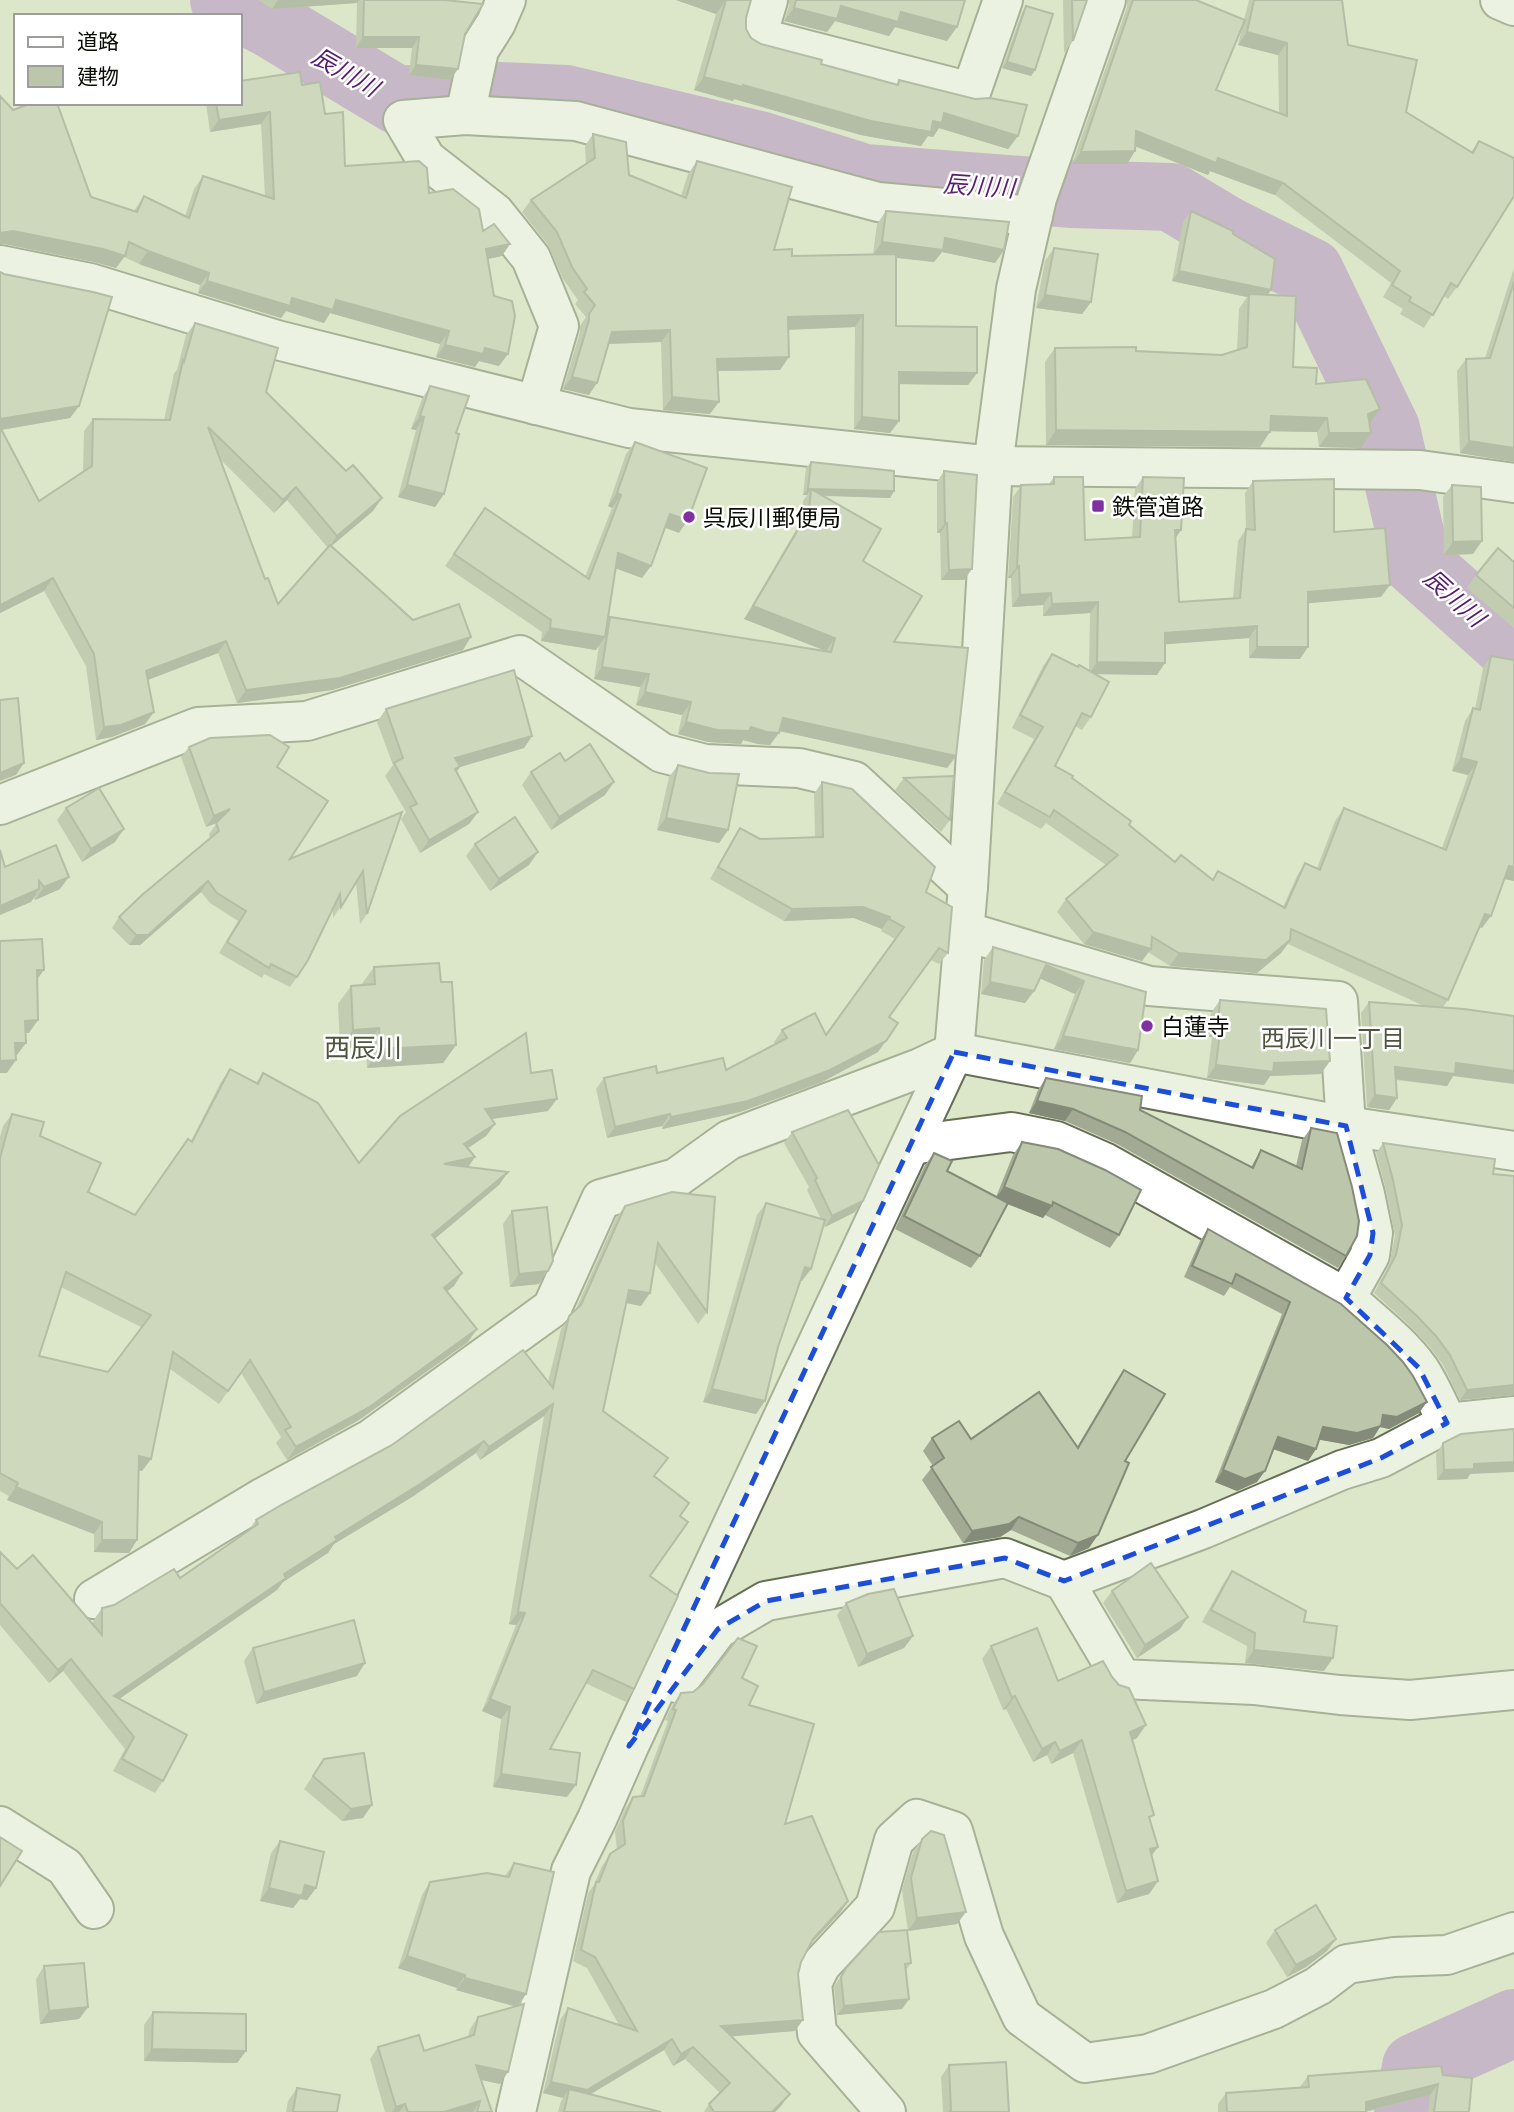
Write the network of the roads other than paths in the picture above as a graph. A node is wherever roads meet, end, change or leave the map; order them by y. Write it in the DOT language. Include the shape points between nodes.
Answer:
graph roads {
  1 [pos="506,0"];
  2 [pos="768,0"];
  3 [pos="1003,0"];
  4 [pos="1106,0"];
  5 [pos="1500,0"];
  6 [pos="1514,6"];
  7 [pos="465,115"];
  8 [pos="1033,216"];
  9 [pos="0,265"];
  10 [pos="536,405"];
  11 [pos="993,466"];
  12 [pos="1514,483"];
  13 [pos="0,806"];
  14 [pos="968,887"];
  15 [pos="964,931"];
  16 [pos="954,1052"];
  17 [pos="1346,1126"];
  18 [pos="911,1145"];
  19 [pos="1514,1151"];
  20 [pos="1346,1298"];
  21 [pos="1514,1416"];
  22 [pos="1447,1423"];
  23 [pos="1064,1581"];
  24 [pos="94,1599"];
  25 [pos="1514,1690"];
  26 [pos="629,1746"];
  27 [pos="0,1826"];
  28 [pos="94,1909"];
  29 [pos="1514,1931"];
  30 [pos="516,2112"];
  31 [pos="886,2112"];
  1 -- 7 [label="street" via="479,50"];
  2 -- 3 [label="street" via="757,37 971,92"];
  4 -- 8 [label="street"];
  5 -- 6 [label="street"];
  7 -- 8 [label="street" via="576,121 878,202"];
  7 -- 10 [label="street" via="403,120 426,159 495,214 531,258 559,326"];
  8 -- 11 [label="street" via="1016,289"];
  9 -- 10 [label="street" via="90,283 277,340"];
  10 -- 11 [label="street" via="629,428"];
  11 -- 12 [label="street" via="1394,470"];
  11 -- 14 [label="street"];
  13 -- 14 [label="street" via="198,727 307,721 520,655 662,753 705,764 799,768 853,781"];
  14 -- 15 [label="street"];
  15 -- 16 [label="street"];
  15 -- 17 [label="street" via="1149,986 1338,1001"];
  16 -- 17 [label="street"];
  16 -- 18 [label="street"];
  16 -- 24 [label="street" via="729,1140 676,1178 601,1199 552,1308 371,1439"];
  17 -- 19 [label="street"];
  17 -- 20 [label="street" via="1373,1233 1370,1255"];
  18 -- 20 [label="street" via="1012,1132 1056,1141 1106,1163"];
  18 -- 26 [label="street"];
  20 -- 22 [label="street" via="1419,1368"];
  21 -- 22 [label="street"];
  22 -- 23 [label="street" via="1381,1458"];
  23 -- 25 [label="street" via="1122,1679 1254,1685 1410,1700"];
  23 -- 26 [label="street" via="1005,1558 766,1601 718,1629"];
  26 -- 30 [label="street" via="570,1871"];
  27 -- 28 [label="street" via="65,1867"];
  29 -- 31 [label="street" via="1447,1955 1347,1964 1274,2010 1148,2054 1085,2063 1022,2017 984,1936 953,1830 917,1819 894,1840 875,1907 821,1965 811,1983 817,2033"];
}
